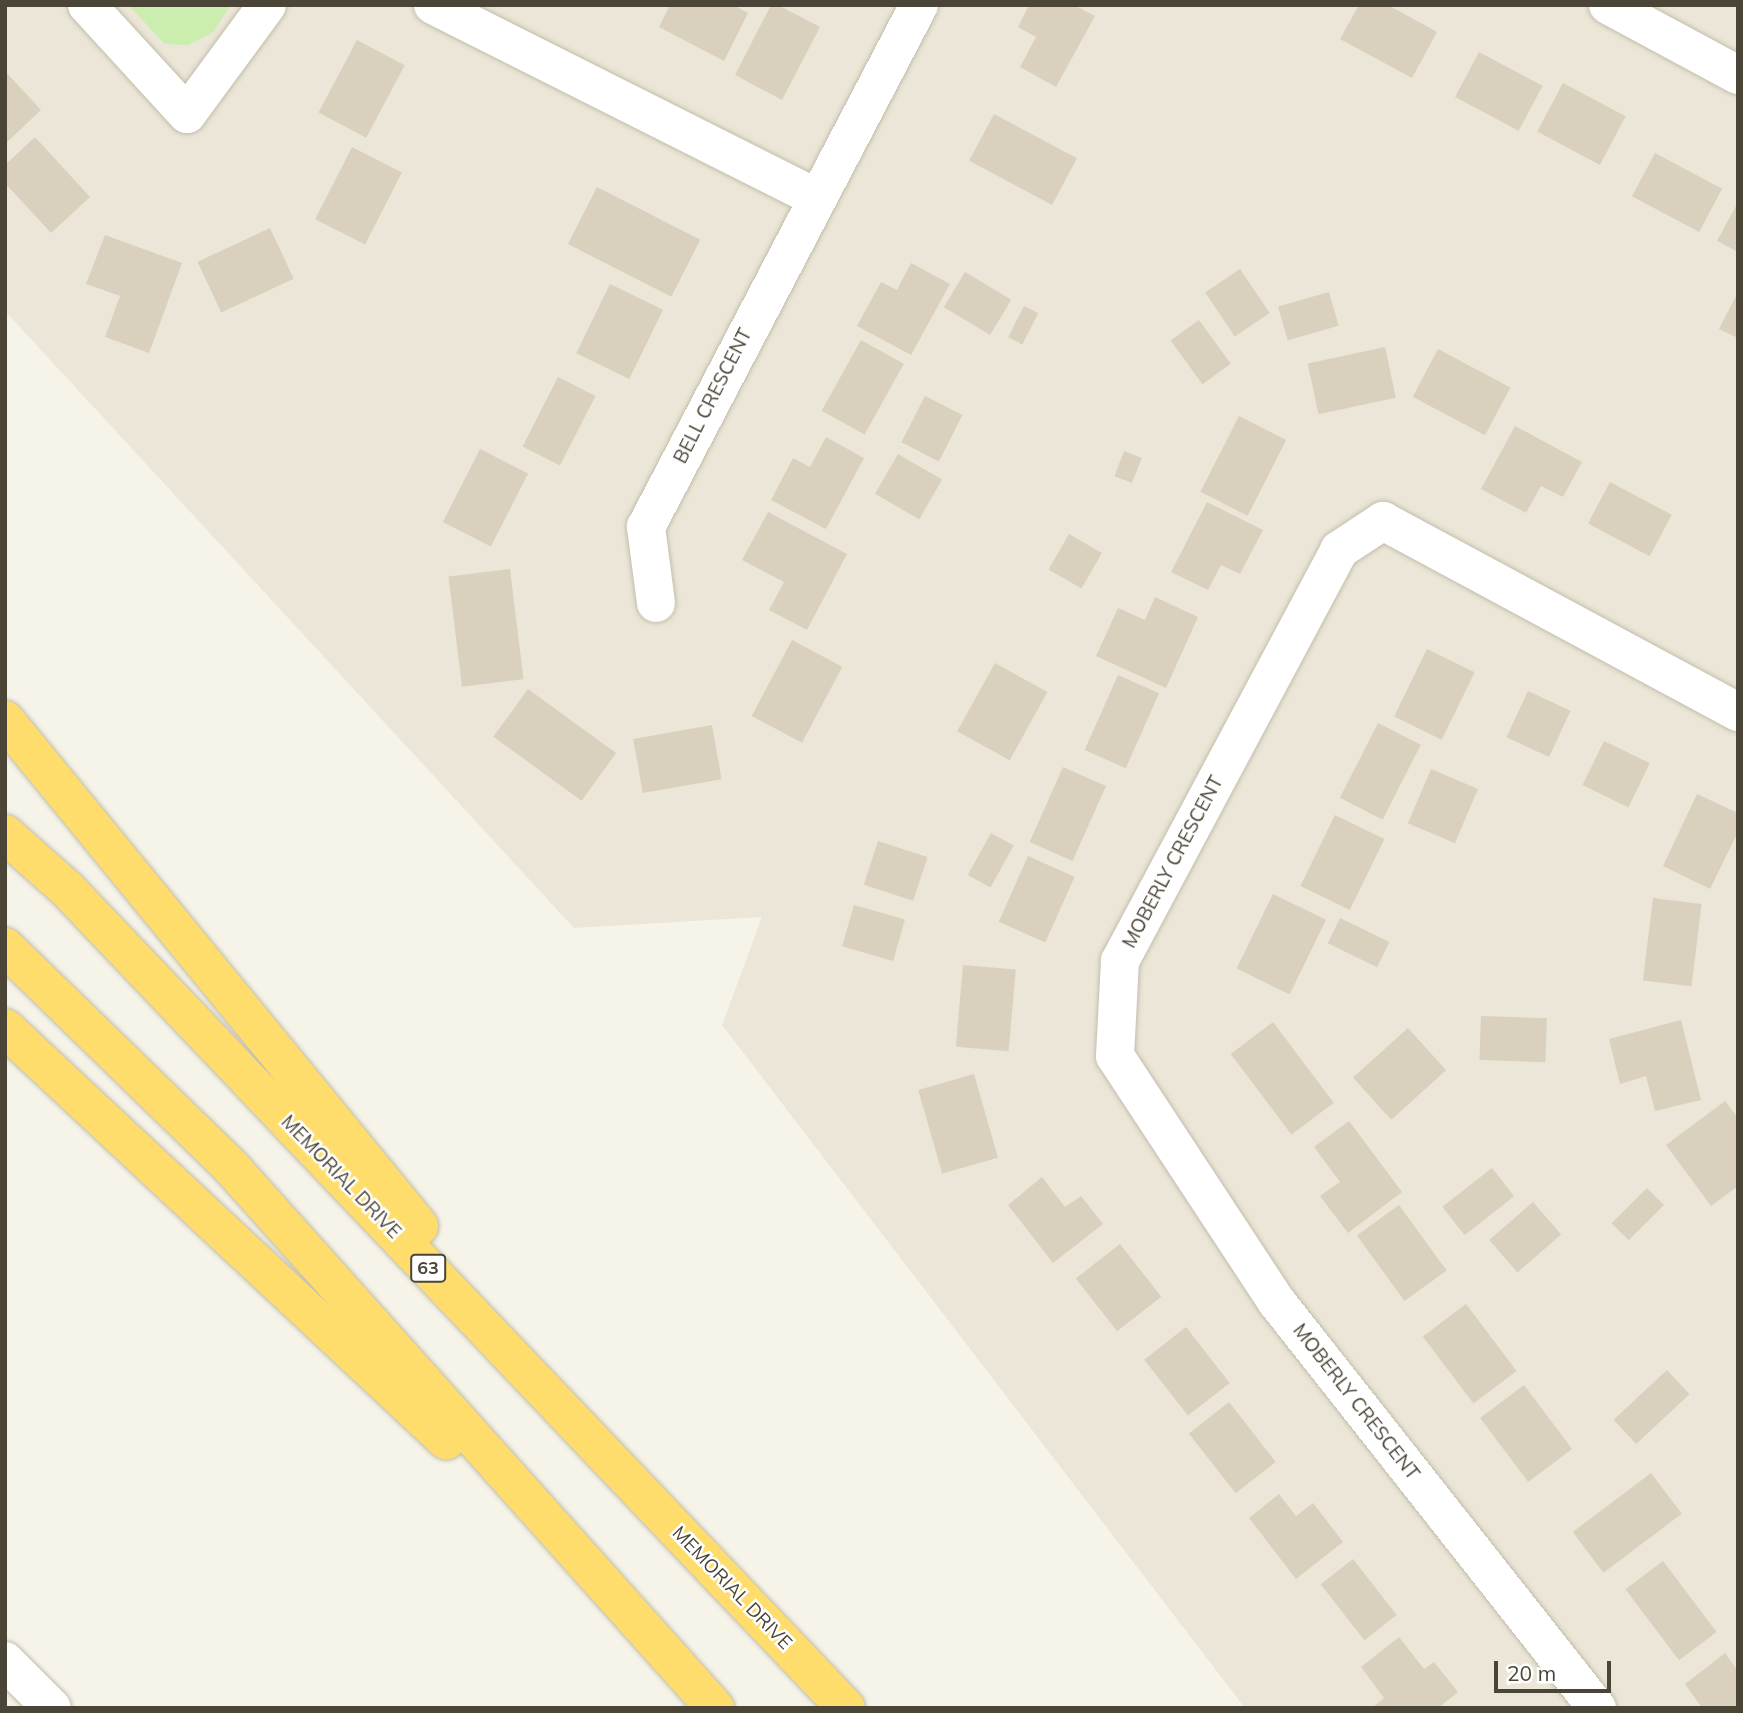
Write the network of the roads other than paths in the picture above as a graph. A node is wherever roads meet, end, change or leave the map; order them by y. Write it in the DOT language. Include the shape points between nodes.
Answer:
graph roads {
  1 [pos="87,5"];
  2 [pos="267,5"];
  3 [pos="433,5"];
  4 [pos="919,5"];
  5 [pos="1608,5"];
  6 [pos="1663,18"];
  7 [pos="1738,75"];
  8 [pos="816,198"];
  9 [pos="656,603"];
  10 [pos="1738,712"];
  11 [pos="5,720"];
  12 [pos="5,834"];
  13 [pos="5,947"];
  14 [pos="5,1028"];
  15 [pos="615,1466"];
  16 [pos="645,1629"];
  17 [pos="5,1661"];
  18 [pos="52,1708"];
  19 [pos="715,1708"];
  20 [pos="846,1708"];
  21 [pos="1597,1708"];
  1 -- 2 [label="street" via="187,114"];
  3 -- 8 [label="street"];
  4 -- 8 [label="street, BELL CRESCENT"];
  5 -- 6 [label="street"];
  6 -- 7 [label="street"];
  8 -- 9 [label="street, BELL CRESCENT" via="646,527"];
  10 -- 21 [label="street, MOBERLY CRESCENT" via="1382,521 1339,550 1120,961 1115,1056 1276,1301"];
  11 -- 15 [label="highway"];
  12 -- 15 [label="highway, MEMORIAL DRIVE / 63" via="67,889"];
  13 -- 16 [label="highway" via="231,1167"];
  14 -- 16 [label="highway"];
  15 -- 20 [label="highway, MEMORIAL DRIVE / 63"];
  16 -- 19 [label="highway"];
  17 -- 18 [label="street"];
}
